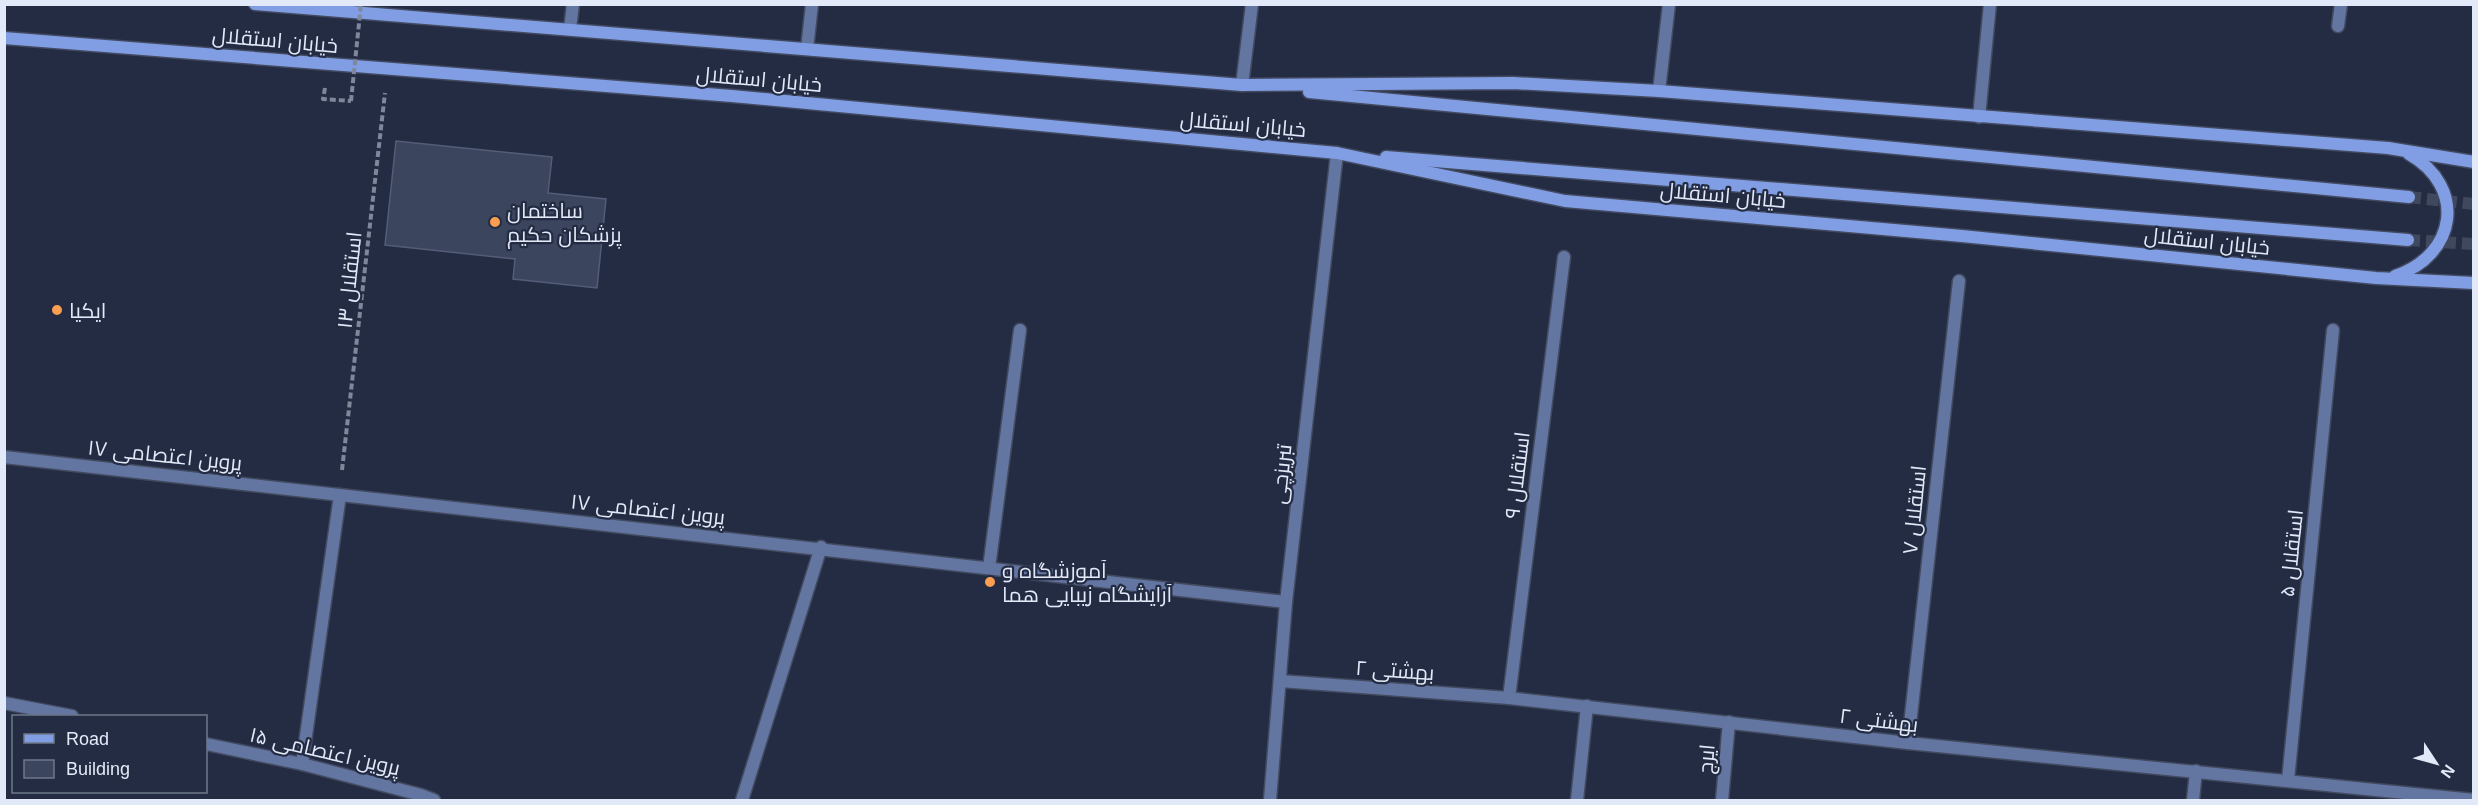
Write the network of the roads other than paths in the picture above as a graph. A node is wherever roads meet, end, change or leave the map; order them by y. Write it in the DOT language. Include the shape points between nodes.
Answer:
graph roads {
  1 [pos="255,4"];
  2 [pos="573,4"];
  3 [pos="812,4"];
  4 [pos="1252,4"];
  5 [pos="1669,4"];
  6 [pos="1990,4"];
  7 [pos="2341,4"];
  8 [pos="360,9"];
  9 [pos="2338,26"];
  10 [pos="570,29"];
  11 [pos="4,38"];
  12 [pos="807,49"];
  13 [pos="1242,86"];
  14 [pos="1659,91"];
  15 [pos="1979,117"];
  16 [pos="2388,148"];
  17 [pos="1337,153"];
  18 [pos="2474,162"];
  19 [pos="2409,197"];
  20 [pos="2408,240"];
  21 [pos="1564,257"];
  22 [pos="2376,278"];
  23 [pos="1959,281"];
  24 [pos="2474,282"];
  25 [pos="1020,330"];
  26 [pos="2333,330"];
  27 [pos="4,457"];
  28 [pos="340,495"];
  29 [pos="821,548"];
  30 [pos="988,568"];
  31 [pos="1286,602"];
  32 [pos="1280,681"];
  33 [pos="1509,698"];
  34 [pos="4,703"];
  35 [pos="1587,706"];
  36 [pos="62,715"];
  37 [pos="1729,722"];
  38 [pos="1908,743"];
  39 [pos="207,744"];
  40 [pos="302,764"];
  41 [pos="2196,771"];
  42 [pos="2288,780"];
  43 [pos="2474,800"];
  44 [pos="434,801"];
  45 [pos="742,801"];
  46 [pos="1270,801"];
  47 [pos="1578,801"];
  48 [pos="1722,801"];
  49 [pos="2193,801"];
  1 -- 8 [label="main road, خیابان استقلال"];
  2 -- 10 [label="street"];
  3 -- 12 [label="street"];
  4 -- 13 [label="street"];
  5 -- 14 [label="street"];
  6 -- 15 [label="street"];
  7 -- 9 [label="street"];
  8 -- 10 [label="main road, خیابان استقلال"];
  10 -- 12 [label="main road, خیابان استقلال"];
  11 -- 17 [label="main road, خیابان استقلال" via="732,96"];
  12 -- 13 [label="main road, خیابان استقلال"];
  13 -- 14 [label="main road, خیابان استقلال" via="1513,83"];
  13 -- 19 [label="main road"];
  14 -- 15 [label="main road, خیابان استقلال"];
  15 -- 16 [label="main road, خیابان استقلال"];
  16 -- 18 [label="main road, خیابان استقلال"];
  16 -- 22 [label="main road" via="2414,157 2434,174 2445,200 2446,227 2427,260 2395,276"];
  17 -- 20 [label="main road"];
  17 -- 22 [label="main road, خیابان استقلال" via="1565,201"];
  17 -- 31 [label="street, تبریزچی"];
  21 -- 33 [label="street, استقلال ۹"];
  22 -- 24 [label="main road, خیابان استقلال"];
  23 -- 38 [label="street, استقلال ۷"];
  25 -- 30 [label="street"];
  26 -- 42 [label="street, استقلال ۵"];
  27 -- 28 [label="street, پروین اعتصامی ۱۷"];
  28 -- 29 [label="street, پروین اعتصامی ۱۷"];
  28 -- 40 [label="street"];
  29 -- 30 [label="street, پروین اعتصامی ۱۷"];
  29 -- 45 [label="street"];
  30 -- 31 [label="street, پروین اعتصامی ۱۷"];
  31 -- 32 [label="street, تبریزچی"];
  32 -- 33 [label="street, بهشتی ۲"];
  32 -- 46 [label="street, تبریزچی"];
  33 -- 35 [label="street, بهشتی ۲"];
  34 -- 36 [label="street"];
  35 -- 37 [label="street, بهشتی ۲"];
  35 -- 47 [label="street"];
  37 -- 38 [label="street, بهشتی ۲"];
  37 -- 48 [label="street, ایرج"];
  38 -- 41 [label="street, بهشتی ۲"];
  39 -- 40 [label="street, پروین اعتصامی ۱۵"];
  40 -- 44 [label="street, پروین اعتصامی ۱۵"];
  41 -- 42 [label="street, بهشتی ۲"];
  41 -- 49 [label="street"];
  42 -- 43 [label="street, بهشتی ۲"];
}
